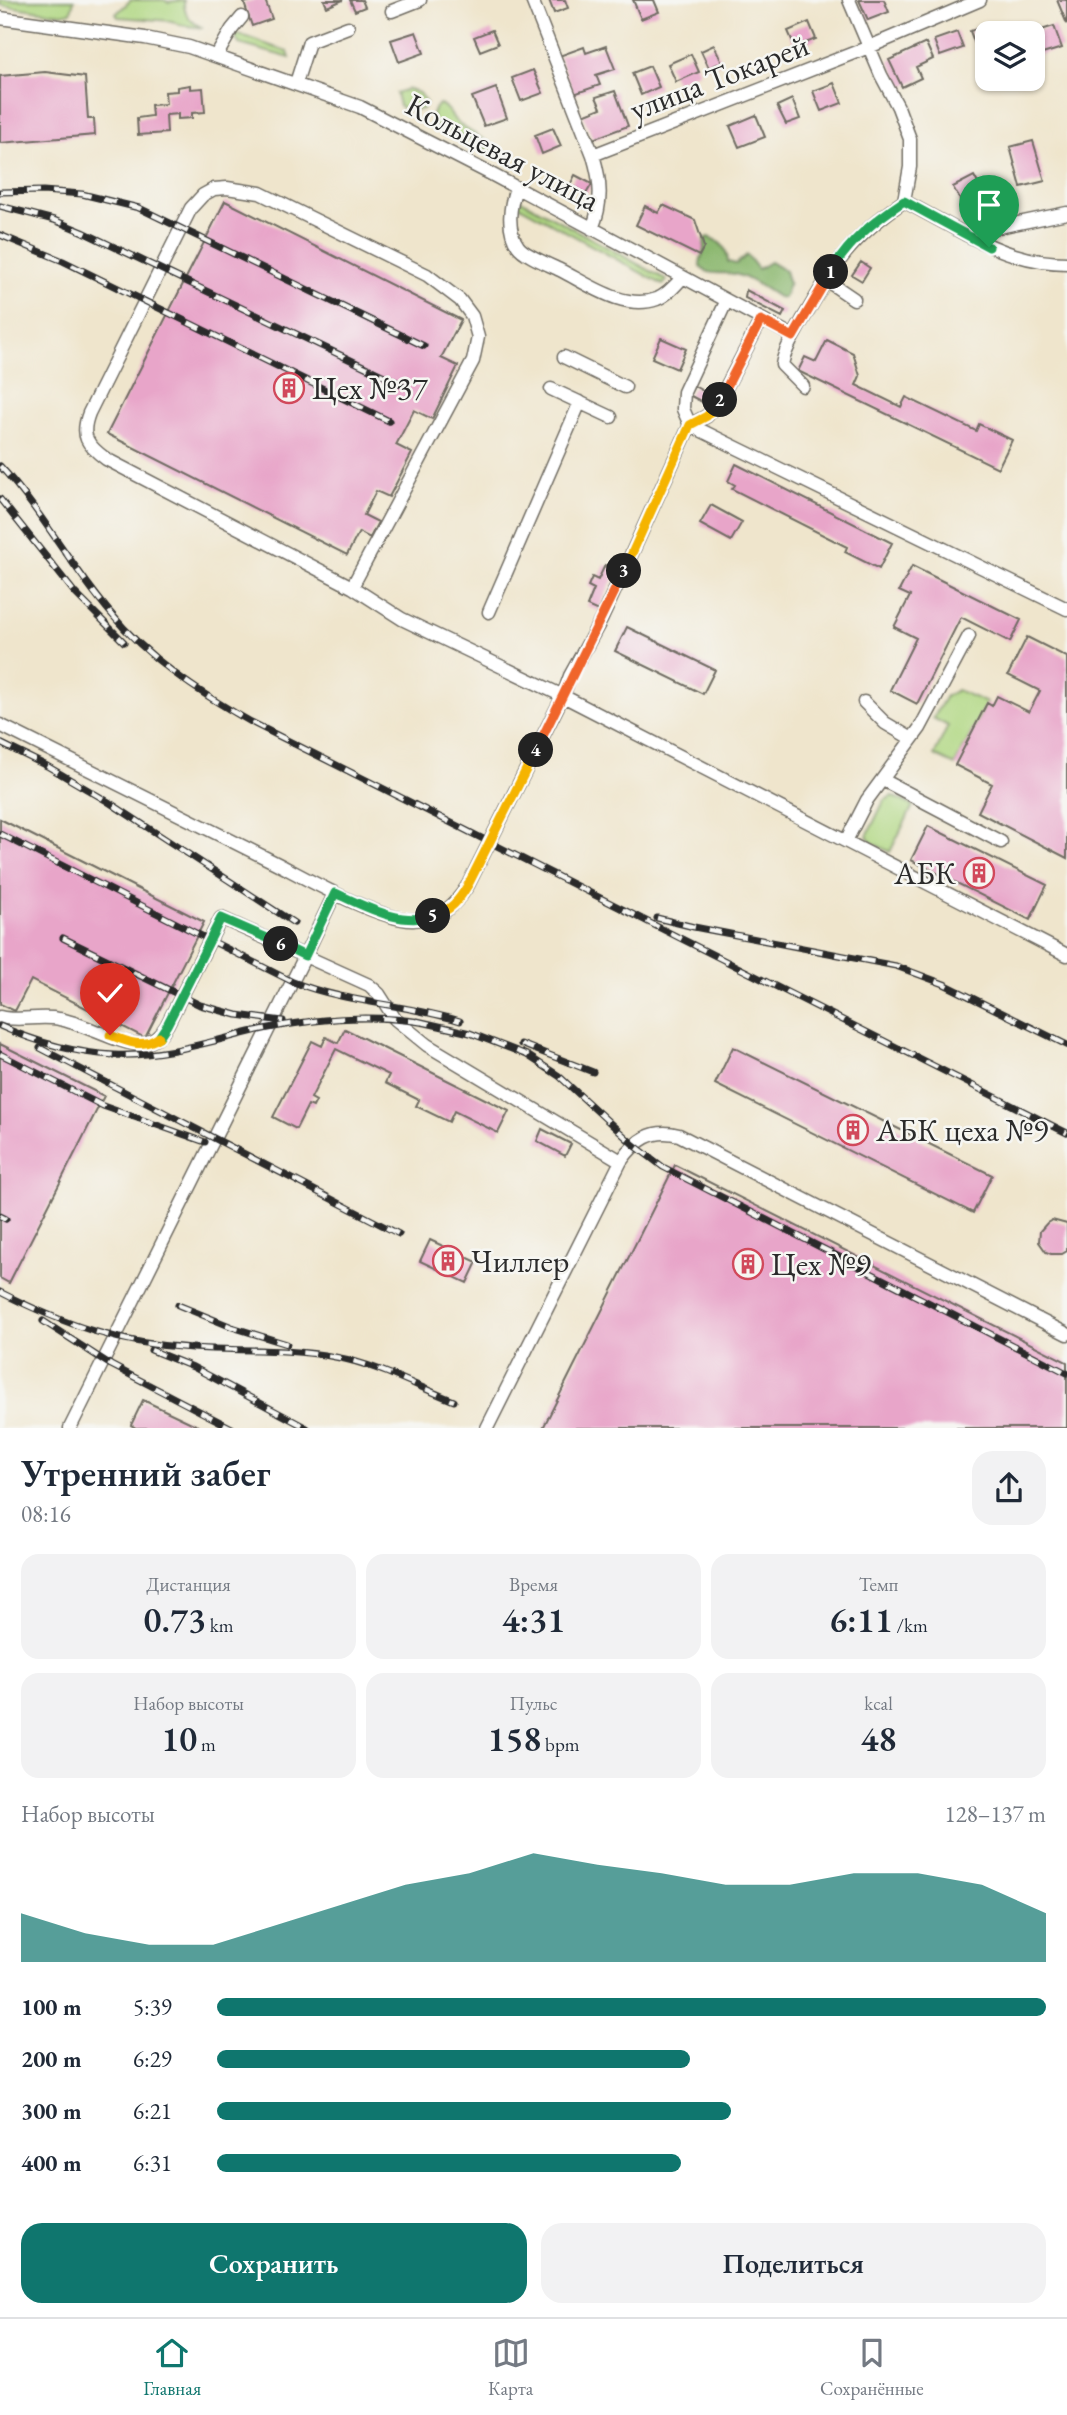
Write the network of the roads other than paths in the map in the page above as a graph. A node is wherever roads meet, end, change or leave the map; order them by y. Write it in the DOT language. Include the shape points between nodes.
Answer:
graph roads {
  1 [pos="419,0"];
  2 [pos="532,0"];
  3 [pos="849,0"];
  4 [pos="980,0"];
  5 [pos="392,11"];
  6 [pos="242,17"];
  7 [pos="0,18"];
  8 [pos="348,27"];
  9 [pos="869,47"];
  10 [pos="217,55"];
  11 [pos="296,83"];
  12 [pos="593,155"];
  13 [pos="516,188"];
  14 [pos="904,201"];
  15 [pos="1067,213"];
  16 [pos="592,229"];
  17 [pos="965,234"];
  18 [pos="1067,263"];
  19 [pos="682,278"];
  20 [pos="826,280"];
  21 [pos="854,299"];
  22 [pos="726,302"];
  23 [pos="761,320"];
  24 [pos="793,337"];
  25 [pos="564,357"];
  26 [pos="803,386"];
  27 [pos="625,387"];
  28 [pos="551,388"];
  29 [pos="580,402"];
  30 [pos="611,417"];
  31 [pos="690,425"];
  32 [pos="627,564"];
  33 [pos="640,571"];
  34 [pos="352,587"];
  35 [pos="1067,609"];
  36 [pos="489,612"];
  37 [pos="969,636"];
  38 [pos="563,696"];
  39 [pos="864,702"];
  40 [pos="0,724"];
  41 [pos="912,739"];
  42 [pos="883,780"];
  43 [pos="846,841"];
  44 [pos="1001,842"];
  45 [pos="335,893"];
  46 [pos="1067,955"];
  47 [pos="305,956"];
  48 [pos="0,1017"];
  49 [pos="621,1161"];
  50 [pos="1067,1334"];
  51 [pos="70,1428"];
  52 [pos="486,1428"];
  1 -- 5 [label="street"];
  2 -- 12 [label="street"];
  3 -- 9 [label="street"];
  4 -- 9 [label="street, улица Токарей"];
  6 -- 10 [label="street"];
  7 -- 10 [label="street, Кольцевая улица" via="145,38"];
  8 -- 11 [label="street" via="309,42"];
  9 -- 12 [label="street, улица Токарей"];
  9 -- 14 [label="street" via="910,139"];
  10 -- 11 [label="street, Кольцевая улица"];
  11 -- 13 [label="street, Кольцевая улица" via="360,107"];
  12 -- 16 [label="street" via="601,190"];
  13 -- 16 [label="street, Кольцевая улица"];
  13 -- 19 [label="street" via="510,205 511,228 518,247 538,259 628,301 656,299"];
  14 -- 17 [label="street"];
  14 -- 20 [label="street" via="857,237"];
  15 -- 17 [label="street"];
  16 -- 19 [label="street, Кольцевая улица"];
  17 -- 18 [label="street" via="1030,261"];
  19 -- 22 [label="street, Кольцевая улица"];
  20 -- 21 [label="street"];
  20 -- 24 [label="street"];
  22 -- 23 [label="street, Кольцевая улица"];
  22 -- 31 [label="street" via="682,400"];
  23 -- 24 [label="street, Кольцевая улица"];
  23 -- 31 [label="street" via="713,410"];
  24 -- 26 [label="street" via="782,365"];
  25 -- 27 [label="street"];
  28 -- 29 [label="street"];
  29 -- 30 [label="street"];
  29 -- 36 [label="street"];
  31 -- 32 [label="street"];
  31 -- 35 [label="street"];
  32 -- 33 [label="street"];
  32 -- 38 [label="street"];
  34 -- 34 [label="street" via="106,459 85,435 89,413 191,208 214,189 260,193 427,275 460,300 475,323 478,337 473,361"];
  34 -- 38 [label="street" via="402,619"];
  37 -- 41 [label="street"];
  38 -- 43 [label="street"];
  38 -- 45 [label="street" via="457,903 443,913 412,920"];
  39 -- 41 [label="street" via="876,716"];
  40 -- 45 [label="street"];
  41 -- 42 [label="street"];
  42 -- 43 [label="street"];
  42 -- 44 [label="street"];
  43 -- 46 [label="street"];
  45 -- 47 [label="street"];
  47 -- 48 [label="street" via="221,918 167,1025 155,1040 145,1044 58,1018"];
  47 -- 49 [label="street" via="369,985 395,1018 427,1045"];
  47 -- 51 [label="street"];
  49 -- 50 [label="street" via="652,1133 679,1135"];
  49 -- 52 [label="street"];
}
